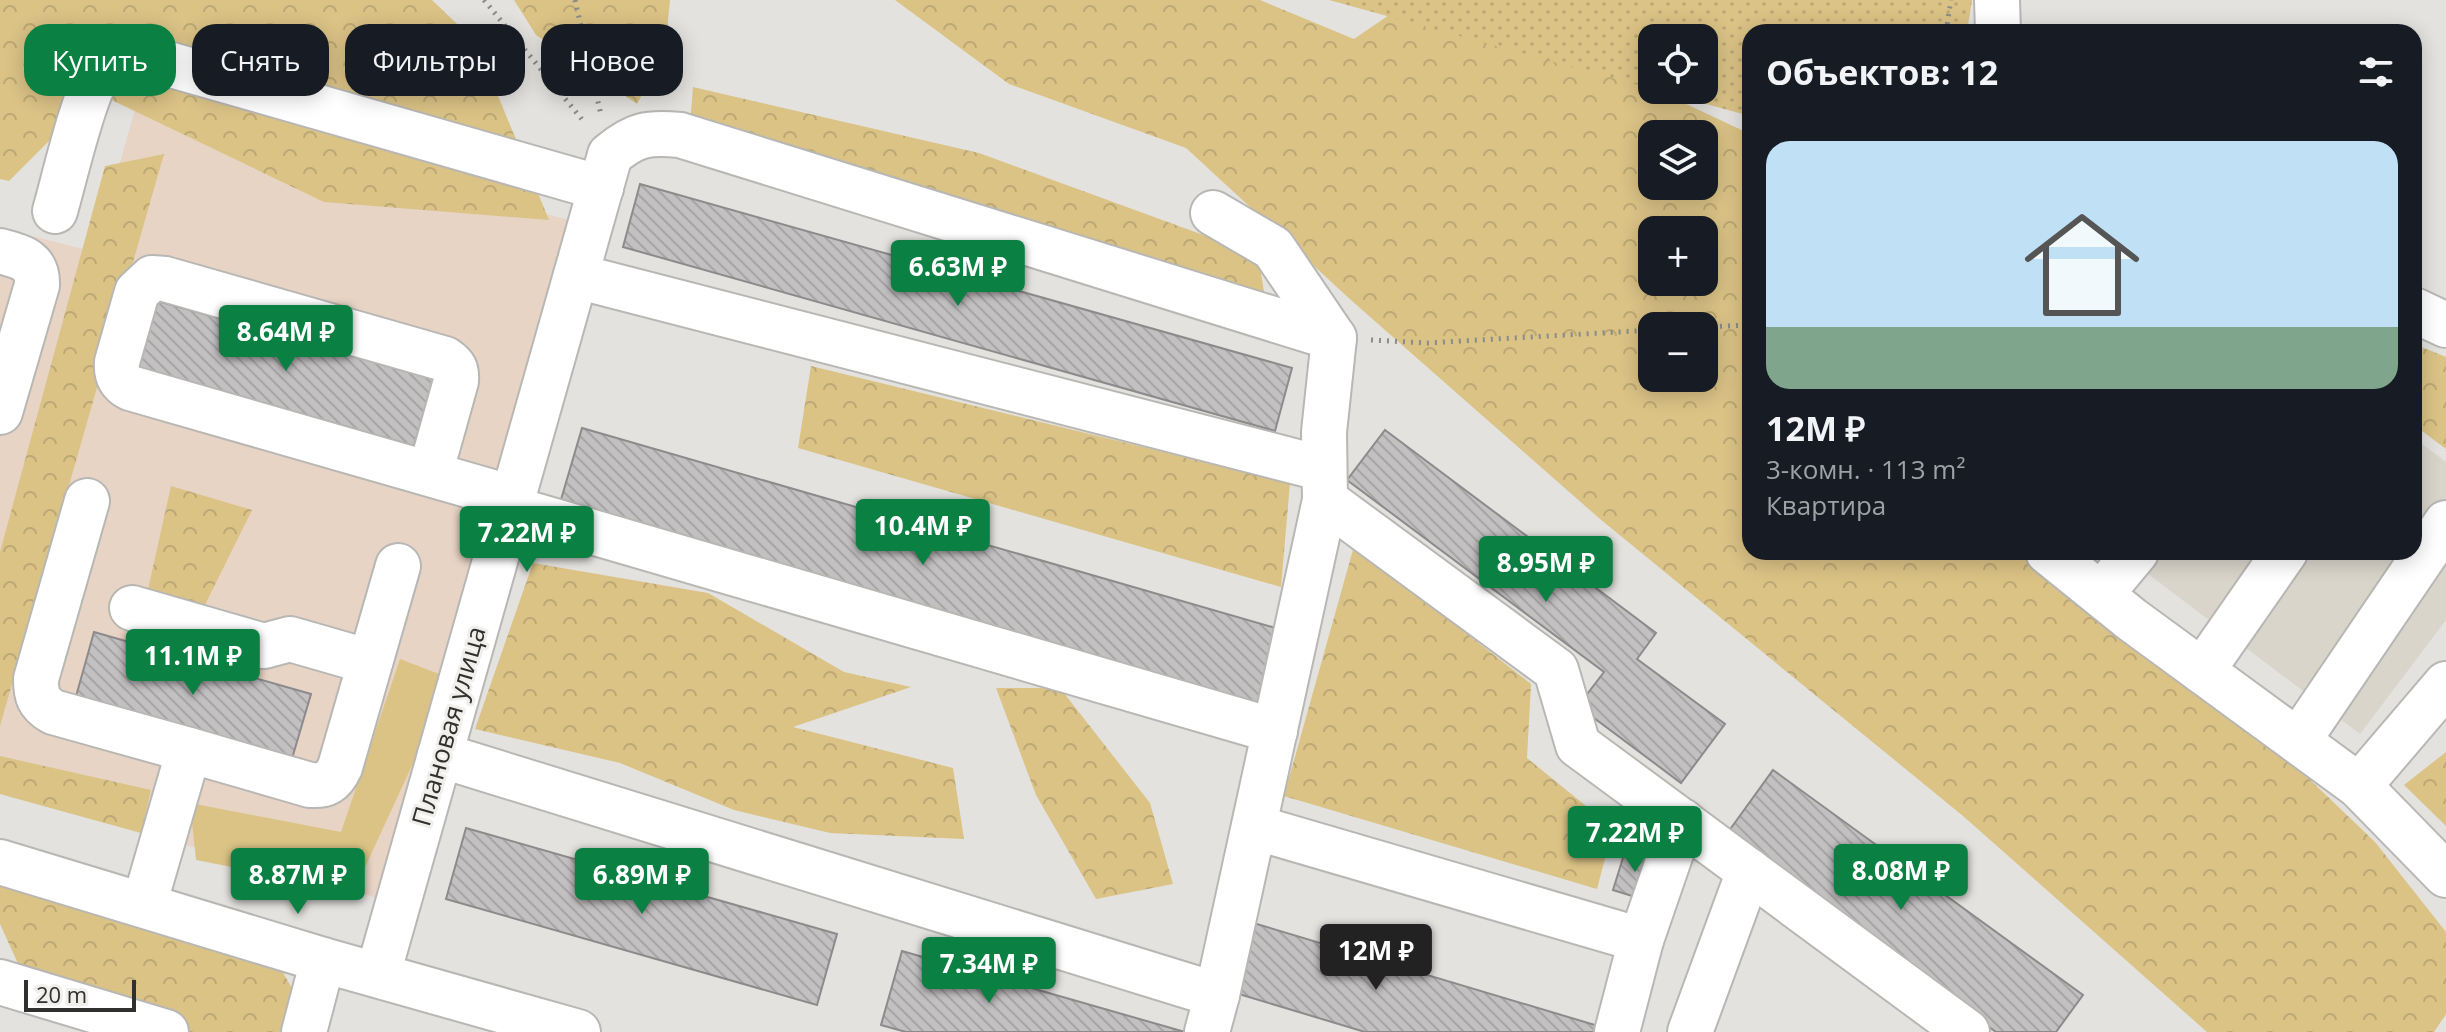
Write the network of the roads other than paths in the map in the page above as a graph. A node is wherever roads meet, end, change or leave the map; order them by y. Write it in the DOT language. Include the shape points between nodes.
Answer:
graph roads {
  1 [pos="1997,0"];
  2 [pos="1998,24"];
  3 [pos="605,171"];
  4 [pos="55,211"];
  5 [pos="1213,213"];
  6 [pos="0,251"];
  7 [pos="576,276"];
  8 [pos="2422,314"];
  9 [pos="2446,325"];
  10 [pos="1334,338"];
  11 [pos="0,412"];
  12 [pos="430,474"];
  13 [pos="1325,484"];
  14 [pos="87,501"];
  15 [pos="512,503"];
  16 [pos="2446,523"];
  17 [pos="2422,558"];
  18 [pos="2058,560"];
  19 [pos="2129,560"];
  20 [pos="2279,560"];
  21 [pos="2421,560"];
  22 [pos="398,566"];
  23 [pos="2101,594"];
  24 [pos="132,608"];
  25 [pos="370,662"];
  26 [pos="2202,671"];
  27 [pos="2446,684"];
  28 [pos="1275,731"];
  29 [pos="2298,741"];
  30 [pos="189,750"];
  31 [pos="440,755"];
  32 [pos="2359,786"];
  33 [pos="1682,821"];
  34 [pos="1254,827"];
  35 [pos="0,862"];
  36 [pos="1749,871"];
  37 [pos="2446,875"];
  38 [pos="144,905"];
  39 [pos="1641,940"];
  40 [pos="323,960"];
  41 [pos="378,974"];
  42 [pos="0,982"];
  43 [pos="1212,1013"];
  44 [pos="166,1032"];
  45 [pos="304,1032"];
  46 [pos="578,1032"];
  47 [pos="1617,1032"];
  48 [pos="1690,1032"];
  49 [pos="1967,1032"];
  1 -- 2 [label="street"];
  3 -- 4 [label="street" via="147,58 122,57 102,69 91,87"];
  3 -- 7 [label="street, Плановая улица"];
  3 -- 10 [label="street" via="629,139 654,133 680,135"];
  5 -- 10 [label="street" via="1273,248"];
  6 -- 11 [label="street" via="23,257 37,273"];
  7 -- 13 [label="street"];
  7 -- 15 [label="street, Плановая улица"];
  8 -- 9 [label="street"];
  10 -- 13 [label="street" via="1324,432"];
  12 -- 12 [label="street" via="130,388 116,374 137,292 152,278 165,279 445,359 457,371 456,381"];
  12 -- 15 [label="street"];
  13 -- 28 [label="street"];
  13 -- 33 [label="street" via="1556,670 1578,745"];
  14 -- 30 [label="street" via="36,694 53,712"];
  15 -- 28 [label="street"];
  15 -- 31 [label="street, Плановая улица"];
  16 -- 17 [label="street"];
  18 -- 23 [label="street"];
  19 -- 23 [label="street"];
  20 -- 26 [label="street"];
  21 -- 29 [label="street"];
  22 -- 25 [label="street"];
  23 -- 26 [label="street"];
  24 -- 25 [label="street" via="264,646 290,639"];
  25 -- 30 [label="street" via="340,767 323,785"];
  26 -- 29 [label="street"];
  27 -- 32 [label="street"];
  28 -- 34 [label="street"];
  29 -- 32 [label="street"];
  30 -- 38 [label="street"];
  31 -- 41 [label="street, Плановая улица"];
  31 -- 43 [label="street"];
  32 -- 37 [label="street"];
  33 -- 36 [label="street"];
  33 -- 39 [label="street"];
  34 -- 39 [label="street"];
  34 -- 43 [label="street"];
  35 -- 38 [label="street"];
  36 -- 48 [label="street"];
  36 -- 49 [label="street"];
  38 -- 40 [label="street"];
  39 -- 47 [label="street"];
  40 -- 41 [label="street"];
  40 -- 45 [label="street"];
  41 -- 46 [label="street"];
  42 -- 44 [label="street"];
}
